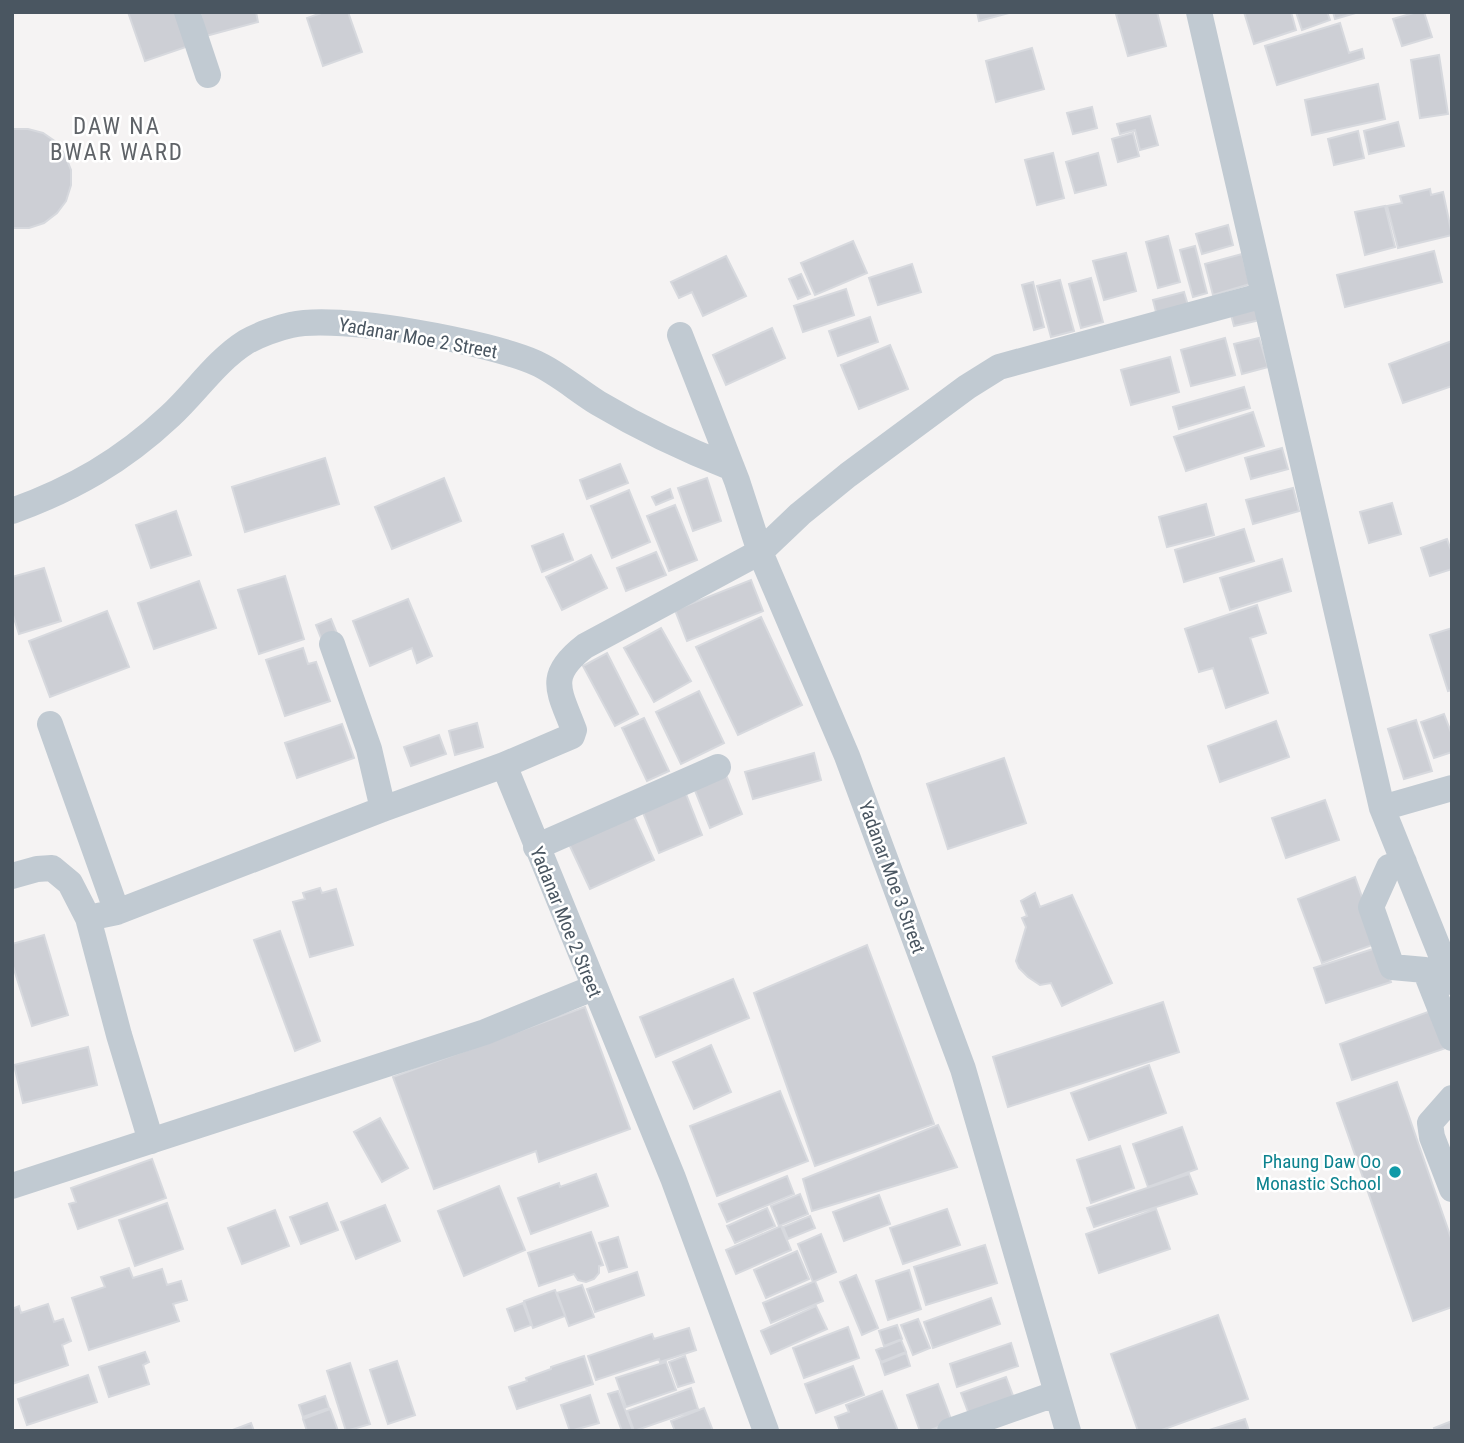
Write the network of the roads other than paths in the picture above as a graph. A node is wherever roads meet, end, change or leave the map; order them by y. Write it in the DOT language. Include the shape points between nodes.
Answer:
graph roads {
  1 [pos="187,12"];
  2 [pos="1199,12"];
  3 [pos="208,75"];
  4 [pos="1264,295"];
  5 [pos="680,335"];
  6 [pos="732,468"];
  7 [pos="12,511"];
  8 [pos="760,552"];
  9 [pos="332,644"];
  10 [pos="50,724"];
  11 [pos="503,765"];
  12 [pos="718,767"];
  13 [pos="1452,788"];
  14 [pos="1382,808"];
  15 [pos="383,809"];
  16 [pos="536,847"];
  17 [pos="1404,862"];
  18 [pos="12,876"];
  19 [pos="117,912"];
  20 [pos="88,918"];
  21 [pos="1452,982"];
  22 [pos="593,988"];
  23 [pos="1452,1038"];
  24 [pos="1452,1098"];
  25 [pos="151,1141"];
  26 [pos="12,1186"];
  27 [pos="1452,1189"];
  28 [pos="1055,1394"];
  29 [pos="766,1431"];
  30 [pos="950,1431"];
  31 [pos="1068,1431"];
  1 -- 3 [label="street"];
  2 -- 4 [label="street"];
  4 -- 8 [label="street" via="999,367 848,475"];
  4 -- 14 [label="street"];
  5 -- 6 [label="street, Yadanar Moe 3 Street"];
  6 -- 7 [label="street, Yadanar Moe 2 Street" via="687,450 515,355 443,338 347,323 314,323 290,325 247,341 129,453 66,490"];
  6 -- 8 [label="street, Yadanar Moe 3 Street"];
  8 -- 11 [label="street" via="571,657 559,681 572,736"];
  8 -- 28 [label="street, Yadanar Moe 3 Street" via="848,757 963,1069"];
  9 -- 15 [label="street" via="369,749"];
  10 -- 19 [label="street"];
  11 -- 15 [label="street"];
  11 -- 16 [label="street, Yadanar Moe 2 Street"];
  12 -- 16 [label="street"];
  13 -- 14 [label="street"];
  14 -- 17 [label="street"];
  15 -- 19 [label="street"];
  16 -- 22 [label="street, Yadanar Moe 2 Street"];
  17 -- 21 [label="street"];
  17 -- 23 [label="street" via="1389,867 1371,907 1392,967 1425,970"];
  18 -- 20 [label="street" via="52,868 70,883"];
  19 -- 20 [label="street"];
  20 -- 25 [label="street"];
  22 -- 25 [label="street" via="485,1032"];
  22 -- 29 [label="street, Yadanar Moe 2 Street" via="673,1178"];
  24 -- 27 [label="street" via="1430,1123"];
  25 -- 26 [label="street"];
  28 -- 30 [label="street"];
  28 -- 31 [label="street, Yadanar Moe 3 Street"];
}
